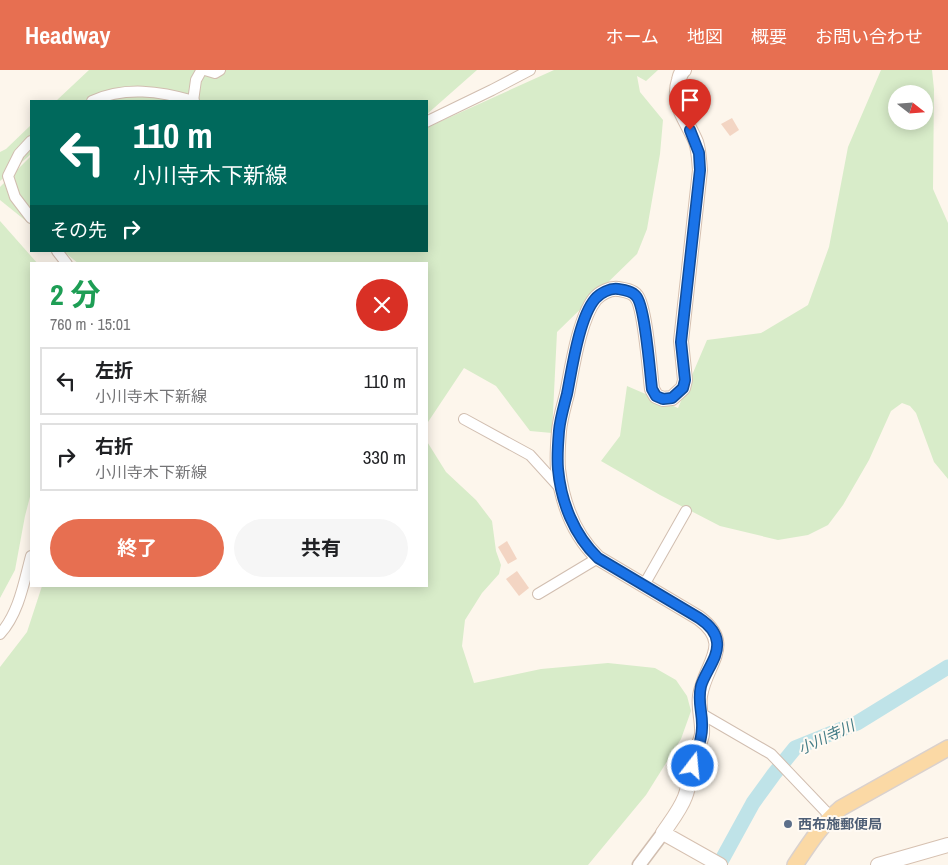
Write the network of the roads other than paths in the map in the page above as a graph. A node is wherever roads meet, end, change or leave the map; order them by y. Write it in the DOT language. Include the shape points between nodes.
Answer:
graph roads {
  1 [pos="204,70"];
  2 [pos="220,70"];
  3 [pos="530,70"];
  4 [pos="684,70"];
  5 [pos="94,100"];
  6 [pos="190,100"];
  7 [pos="194,100"];
  8 [pos="428,121"];
  9 [pos="30,143"];
  10 [pos="30,217"];
  11 [pos="58,252"];
  12 [pos="65,262"];
  13 [pos="464,419"];
  14 [pos="562,491"];
  15 [pos="686,511"];
  16 [pos="598,558"];
  17 [pos="30,560"];
  18 [pos="644,585"];
  19 [pos="538,594"];
  20 [pos="0,634"];
  21 [pos="702,714"];
  22 [pos="948,748"];
  23 [pos="831,817"];
  24 [pos="663,833"];
  25 [pos="948,845"];
  26 [pos="715,862"];
  27 [pos="639,865"];
  28 [pos="795,865"];
  29 [pos="878,865"];
  1 -- 2 [label="street" via="216,73"];
  1 -- 7 [label="street" via="196,80"];
  3 -- 8 [label="street"];
  4 -- 14 [label="main road" via="675,90 677,104 696,143 700,170 681,342 683,388 672,398 663,399 652,389 641,309 636,296 627,290 614,288 595,299 581,332 559,430 558,469"];
  5 -- 6 [label="street" via="134,91 165,93"];
  9 -- 10 [label="street" via="19,154 8,176 15,197"];
  11 -- 12 [label="street"];
  13 -- 14 [label="street" via="530,456"];
  14 -- 16 [label="main road" via="577,532"];
  15 -- 18 [label="street"];
  16 -- 18 [label="main road"];
  16 -- 19 [label="street"];
  17 -- 20 [label="street" via="16,609"];
  18 -- 21 [label="main road" via="699,618 715,634 718,644 698,703"];
  21 -- 23 [label="street" via="771,754"];
  21 -- 24 [label="main road" via="702,737 686,794"];
  22 -- 23 [label="main road" via="840,808"];
  23 -- 28 [label="main road"];
  24 -- 26 [label="main road"];
  24 -- 27 [label="street"];
  25 -- 29 [label="main road"];
}
